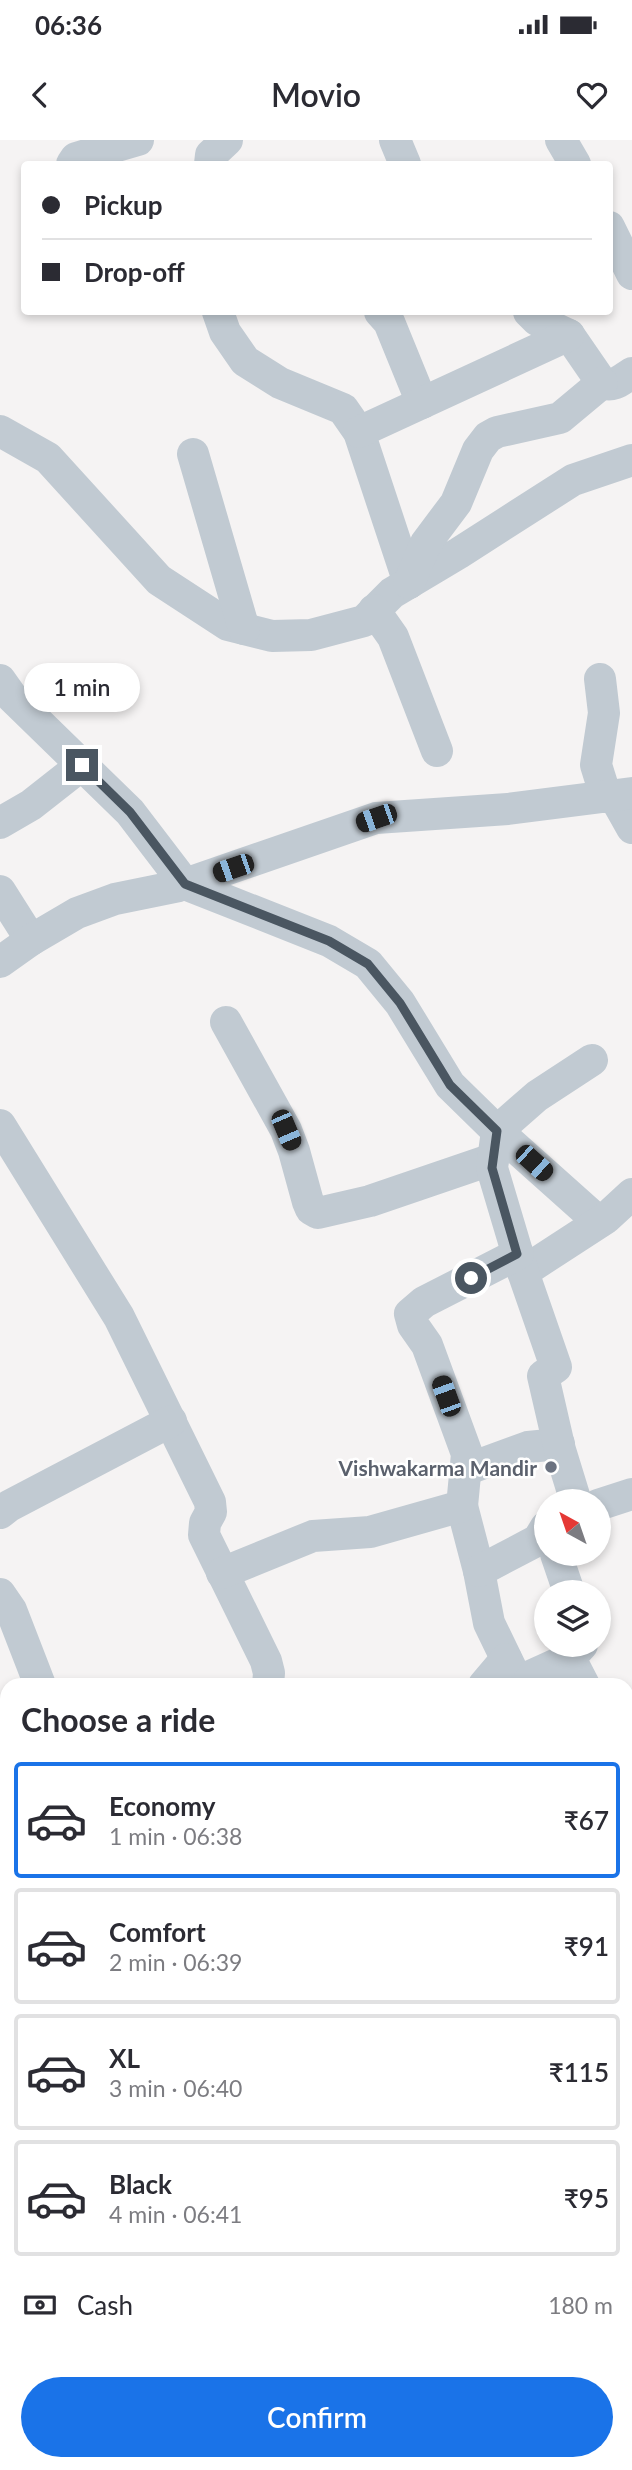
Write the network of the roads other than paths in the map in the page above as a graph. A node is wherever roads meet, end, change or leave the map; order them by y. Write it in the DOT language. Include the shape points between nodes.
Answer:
graph roads {
  1 [pos="138,140"];
  2 [pos="395,140"];
  3 [pos="561,140"];
  4 [pos="74,161"];
  5 [pos="404,161"];
  6 [pos="573,161"];
  7 [pos="613,235"];
  8 [pos="632,274"];
  9 [pos="219,315"];
  10 [pos="383,315"];
  11 [pos="532,315"];
  12 [pos="569,335"];
  13 [pos="632,373"];
  14 [pos="602,383"];
  15 [pos="422,403"];
  16 [pos="0,431"];
  17 [pos="359,432"];
  18 [pos="193,454"];
  19 [pos="632,460"];
  20 [pos="409,583"];
  21 [pos="374,610"];
  22 [pos="244,629"];
  23 [pos="600,679"];
  24 [pos="4,694"];
  25 [pos="437,751"];
  26 [pos="82,765"];
  27 [pos="617,795"];
  28 [pos="0,823"];
  29 [pos="632,828"];
  30 [pos="185,884"];
  31 [pos="0,891"];
  32 [pos="30,940"];
  33 [pos="0,962"];
  34 [pos="226,1023"];
  35 [pos="592,1060"];
  36 [pos="0,1125"];
  37 [pos="495,1145"];
  38 [pos="632,1194"];
  39 [pos="599,1222"];
  40 [pos="520,1263"];
  41 [pos="171,1422"];
  42 [pos="559,1444"];
  43 [pos="466,1470"];
  44 [pos="572,1489"];
  45 [pos="632,1494"];
  46 [pos="611,1501"];
  47 [pos="462,1507"];
  48 [pos="0,1513"];
  49 [pos="534,1542"];
  50 [pos="479,1571"];
  51 [pos="222,1573"];
  52 [pos="0,1594"];
  53 [pos="579,1663"];
  54 [pos="514,1675"];
  55 [pos="37,1678"];
  56 [pos="269,1678"];
  1 -- 4 [label="street"];
  2 -- 5 [label="street"];
  3 -- 6 [label="street"];
  7 -- 8 [label="street"];
  9 -- 17 [label="street" via="245,361 280,383 343,409"];
  10 -- 15 [label="street"];
  11 -- 12 [label="street"];
  12 -- 14 [label="street"];
  12 -- 15 [label="street"];
  13 -- 14 [label="street" via="616,384"];
  14 -- 20 [label="street" via="560,418 488,437 456,503 426,543"];
  15 -- 17 [label="street"];
  16 -- 22 [label="street" via="48,458 159,580 228,625"];
  17 -- 20 [label="street"];
  18 -- 22 [label="street"];
  19 -- 20 [label="street" via="573,480"];
  20 -- 21 [label="street"];
  21 -- 22 [label="street" via="364,621 310,635 272,636"];
  21 -- 25 [label="street" via="393,638"];
  23 -- 27 [label="street" via="604,713 596,765"];
  24 -- 26 [label="street"];
  26 -- 28 [label="street"];
  26 -- 30 [label="street" via="130,812"];
  27 -- 29 [label="street"];
  27 -- 30 [label="street" via="508,809 376,818"];
  30 -- 32 [label="street" via="115,899 77,913"];
  30 -- 37 [label="street" via="329,941 368,964 400,1003 450,1085"];
  31 -- 32 [label="street"];
  32 -- 33 [label="street"];
  34 -- 37 [label="street" via="286,1130 308,1202 318,1213 370,1201"];
  35 -- 37 [label="street" via="537,1096"];
  36 -- 41 [label="street" via="119,1317"];
  37 -- 39 [label="street"];
  37 -- 40 [label="street" via="492,1168"];
  38 -- 39 [label="street"];
  39 -- 40 [label="street"];
  40 -- 42 [label="street" via="555,1367 543,1377"];
  40 -- 43 [label="street" via="424,1302 410,1314 427,1345 467,1454"];
  41 -- 48 [label="street"];
  41 -- 51 [label="street" via="210,1502 204,1535"];
  42 -- 43 [label="street" via="528,1447"];
  42 -- 44 [label="street"];
  43 -- 47 [label="street"];
  45 -- 46 [label="street"];
  47 -- 50 [label="street"];
  47 -- 51 [label="street" via="370,1532 313,1536"];
  49 -- 50 [label="street"];
  50 -- 54 [label="street" via="489,1623"];
  51 -- 56 [label="street" via="267,1661"];
  52 -- 55 [label="street" via="11,1610"];
  53 -- 54 [label="street"];
}
